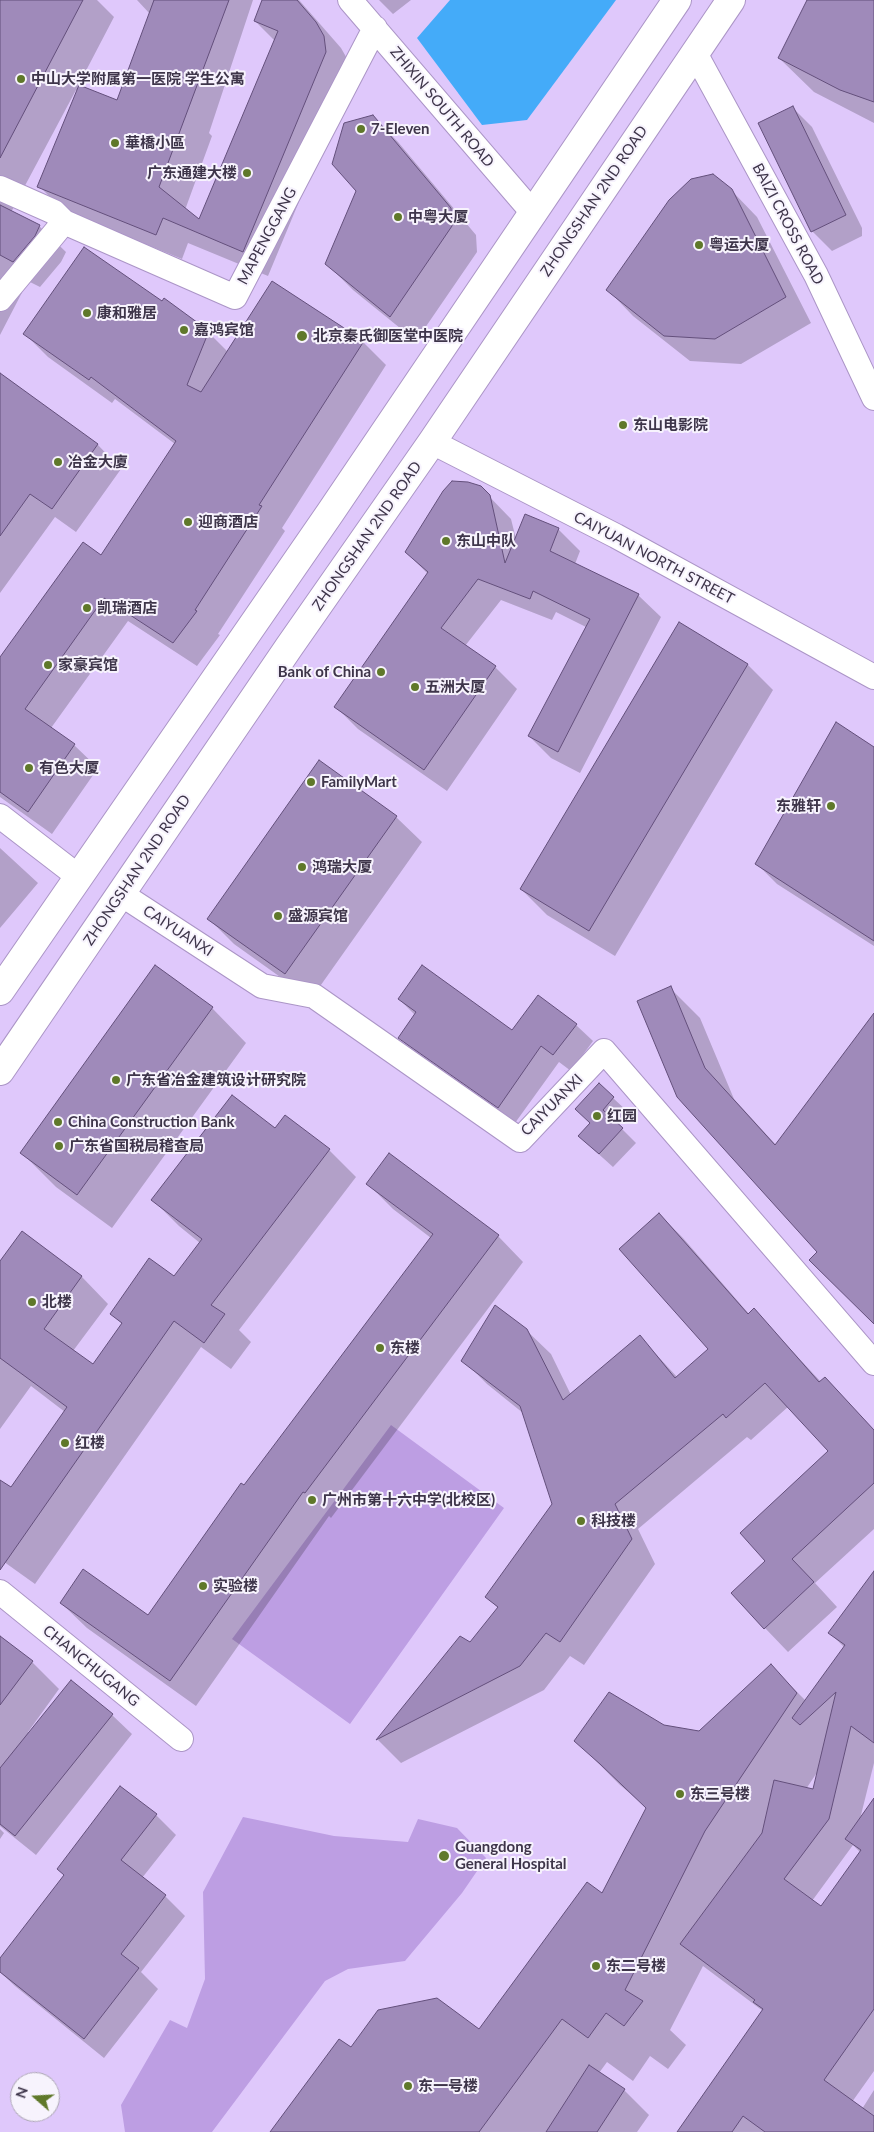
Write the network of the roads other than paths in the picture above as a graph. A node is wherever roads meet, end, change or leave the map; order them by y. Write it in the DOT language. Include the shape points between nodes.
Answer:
graph roads {
  1 [pos="350,0"];
  2 [pos="677,0"];
  3 [pos="731,0"];
  4 [pos="375,28"];
  5 [pos="695,53"];
  6 [pos="0,188"];
  7 [pos="534,214"];
  8 [pos="64,222"];
  9 [pos="0,299"];
  10 [pos="874,398"];
  11 [pos="432,442"];
  12 [pos="874,677"];
  13 [pos="0,816"];
  14 [pos="79,877"];
  15 [pos="121,894"];
  16 [pos="0,991"];
  17 [pos="0,1071"];
  18 [pos="871,1353"];
  19 [pos="0,1592"];
  20 [pos="181,1739"];
  1 -- 4 [label="street, ZHIXIN SOUTH ROAD"];
  2 -- 7 [label="main road"];
  3 -- 5 [label="main road, ZHONGSHAN 2ND ROAD"];
  4 -- 7 [label="street, ZHIXIN SOUTH ROAD"];
  4 -- 8 [label="street, MAPENGGANG" via="235,297"];
  5 -- 10 [label="street, BAIZI CROSS ROAD" via="816,275"];
  5 -- 11 [label="main road, ZHONGSHAN 2ND ROAD"];
  6 -- 8 [label="street" via="54,212"];
  7 -- 14 [label="main road"];
  8 -- 9 [label="street"];
  11 -- 12 [label="street, CAIYUAN NORTH STREET" via="616,536"];
  11 -- 15 [label="main road, ZHONGSHAN 2ND ROAD"];
  13 -- 14 [label="street"];
  14 -- 16 [label="main road"];
  15 -- 17 [label="main road, ZHONGSHAN 2ND ROAD"];
  15 -- 18 [label="street, CAIYUANXI" via="262,986 314,996 520,1140 604,1051"];
  19 -- 20 [label="street, CHANCHUGANG"];
}
